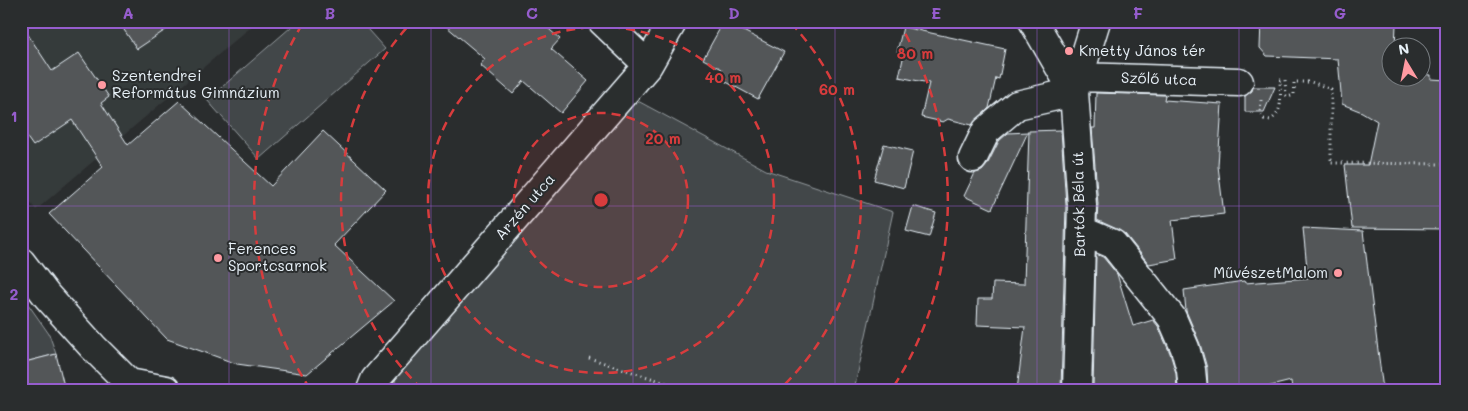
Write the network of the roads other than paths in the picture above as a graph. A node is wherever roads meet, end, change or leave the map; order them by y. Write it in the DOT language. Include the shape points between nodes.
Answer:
graph roads {
  1 [pos="602,21"];
  2 [pos="673,21"];
  3 [pos="1033,21"];
  4 [pos="1096,21"];
  5 [pos="648,65"];
  6 [pos="1239,82"];
  7 [pos="1077,84"];
  8 [pos="973,158"];
  9 [pos="1082,231"];
  10 [pos="21,262"];
  11 [pos="130,386"];
  12 [pos="166,390"];
  13 [pos="372,390"];
  14 [pos="1077,390"];
  15 [pos="1193,390"];
  1 -- 5 [label="street"];
  2 -- 5 [label="street, Arzén utca"];
  3 -- 7 [label="street"];
  4 -- 7 [label="street, Bartók Béla út"];
  5 -- 13 [label="street, Arzén utca" via="375,380"];
  6 -- 7 [label="street, Szőlő utca"];
  7 -- 8 [label="street, Szőlő utca" via="1017,105 986,131"];
  7 -- 9 [label="street, Bartók Béla út"];
  9 -- 14 [label="street, Bartók Béla út"];
  9 -- 15 [label="street" via="1113,244 1172,318 1185,348"];
  10 -- 11 [label="street" via="47,296"];
  11 -- 12 [label="street"];
}
